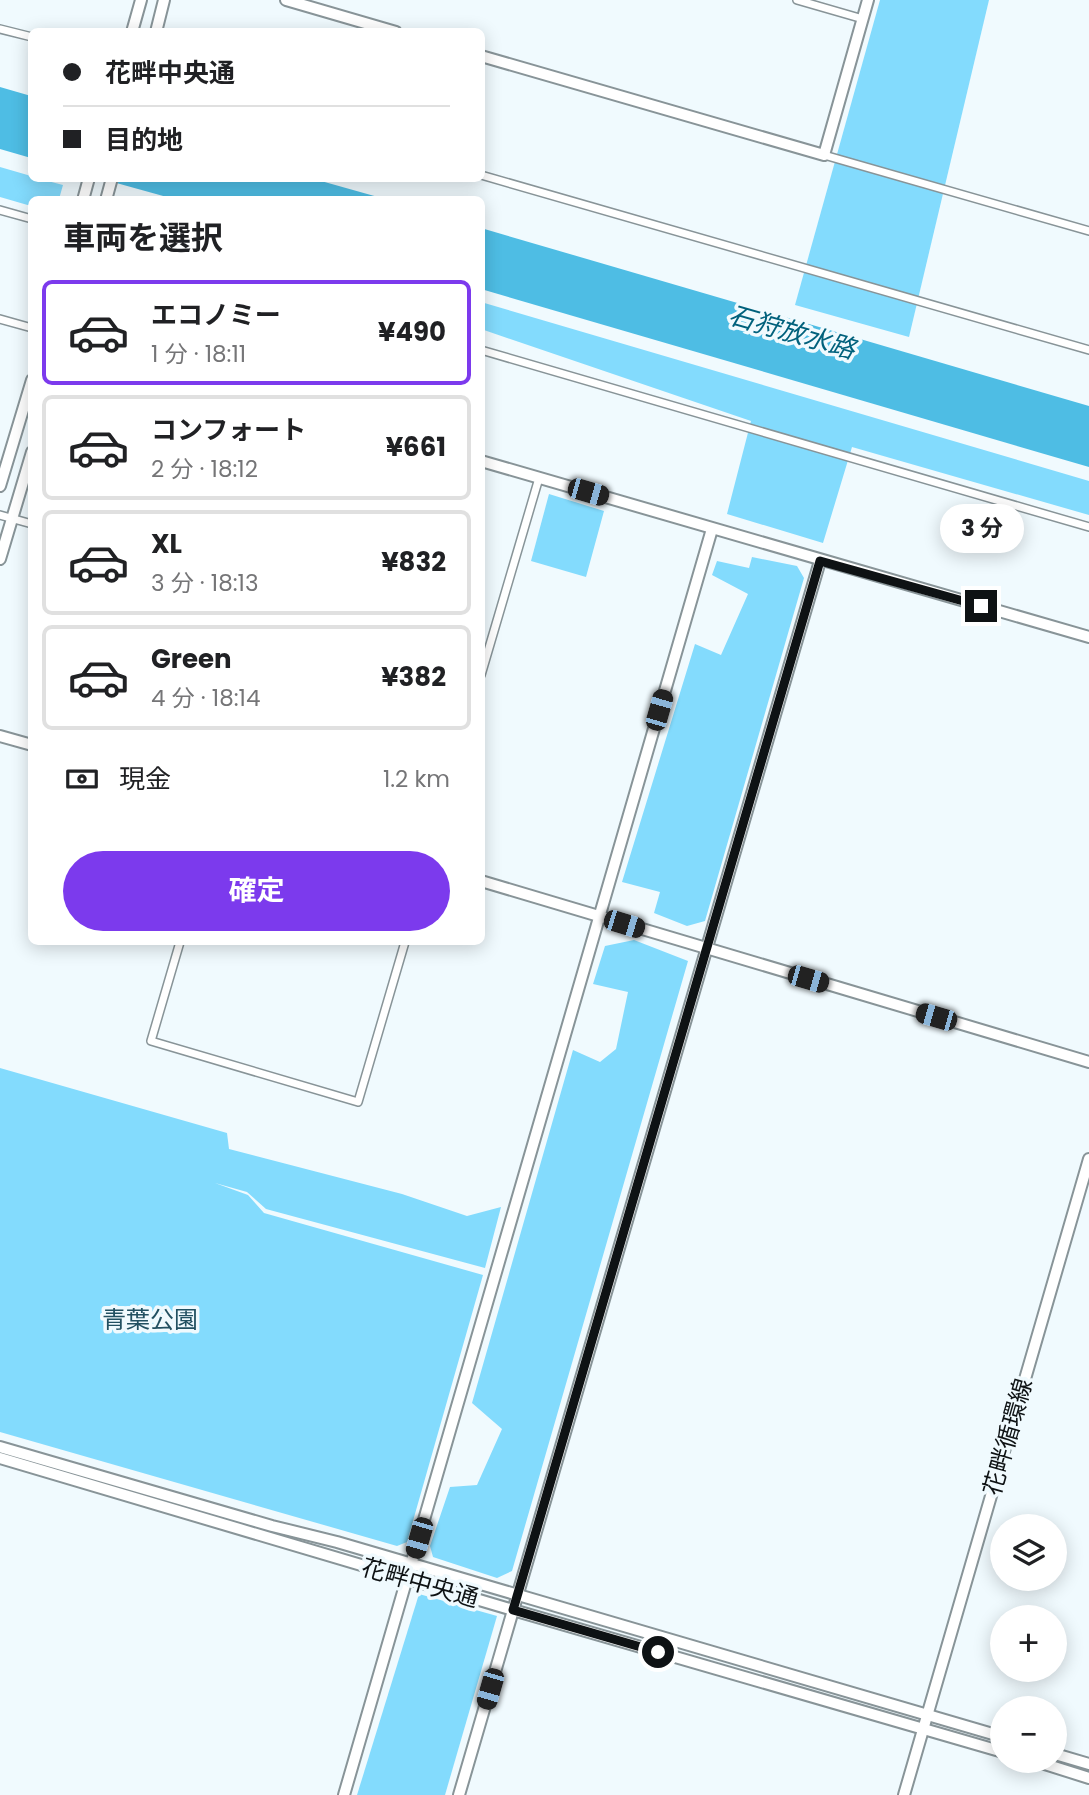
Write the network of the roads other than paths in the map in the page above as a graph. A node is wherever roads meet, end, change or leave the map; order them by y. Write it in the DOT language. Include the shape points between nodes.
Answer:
graph roads {
  1 [pos="141,0"];
  2 [pos="164,0"];
  3 [pos="286,0"];
  4 [pos="797,0"];
  5 [pos="868,0"];
  6 [pos="863,19"];
  7 [pos="133,28"];
  8 [pos="157,28"];
  9 [pos="382,28"];
  10 [pos="0,29"];
  11 [pos="28,36"];
  12 [pos="485,57"];
  13 [pos="824,155"];
  14 [pos="485,176"];
  15 [pos="0,210"];
  16 [pos="28,218"];
  17 [pos="1089,231"];
  18 [pos="0,319"];
  19 [pos="28,327"];
  20 [pos="1089,350"];
  21 [pos="485,351"];
  22 [pos="28,393"];
  23 [pos="485,462"];
  24 [pos="28,465"];
  25 [pos="538,478"];
  26 [pos="0,486"];
  27 [pos="0,515"];
  28 [pos="12,519"];
  29 [pos="28,523"];
  30 [pos="1089,527"];
  31 [pos="712,529"];
  32 [pos="0,559"];
  33 [pos="820,561"];
  34 [pos="1089,637"];
  35 [pos="485,654"];
  36 [pos="0,736"];
  37 [pos="28,744"];
  38 [pos="485,882"];
  39 [pos="599,916"];
  40 [pos="179,945"];
  41 [pos="404,945"];
  42 [pos="706,948"];
  43 [pos="1089,1062"];
  44 [pos="1089,1159"];
  45 [pos="0,1447"];
  46 [pos="0,1458"];
  47 [pos="412,1564"];
  48 [pos="408,1579"];
  49 [pos="518,1595"];
  50 [pos="513,1610"];
  51 [pos="927,1714"];
  52 [pos="923,1728"];
  53 [pos="990,1733"];
  54 [pos="990,1748"];
  55 [pos="1067,1758"];
  56 [pos="1089,1764"];
  57 [pos="1067,1770"];
  58 [pos="1089,1777"];
  59 [pos="344,1795"];
  60 [pos="459,1795"];
  61 [pos="904,1795"];
  1 -- 7 [label="street"];
  2 -- 8 [label="street"];
  3 -- 9 [label="street"];
  4 -- 6 [label="street"];
  5 -- 6 [label="street"];
  6 -- 13 [label="street"];
  10 -- 11 [label="street"];
  12 -- 13 [label="street"];
  13 -- 17 [label="street"];
  14 -- 20 [label="street"];
  15 -- 16 [label="street"];
  18 -- 19 [label="street"];
  21 -- 30 [label="street"];
  22 -- 26 [label="street"];
  23 -- 25 [label="street"];
  24 -- 28 [label="street"];
  25 -- 31 [label="street"];
  25 -- 35 [label="street"];
  27 -- 28 [label="street"];
  28 -- 29 [label="street"];
  28 -- 32 [label="street"];
  31 -- 33 [label="street"];
  31 -- 39 [label="street"];
  33 -- 34 [label="street"];
  33 -- 42 [label="street"];
  36 -- 37 [label="street"];
  38 -- 39 [label="street"];
  39 -- 42 [label="street"];
  39 -- 47 [label="street"];
  40 -- 41 [label="street" via="151,1041 358,1102"];
  42 -- 43 [label="street"];
  42 -- 49 [label="street"];
  44 -- 51 [label="street, 花畔循環線"];
  45 -- 47 [label="street, 花畔中央通"];
  46 -- 48 [label="street, 花畔中央通"];
  47 -- 48 [label="street"];
  47 -- 49 [label="street, 花畔中央通"];
  48 -- 50 [label="street, 花畔中央通"];
  48 -- 59 [label="street"];
  49 -- 50 [label="street"];
  49 -- 51 [label="street, 花畔中央通"];
  50 -- 52 [label="street, 花畔中央通"];
  50 -- 60 [label="street"];
  51 -- 52 [label="street, 花畔循環線"];
  51 -- 53 [label="street, 花畔中央通"];
  52 -- 54 [label="street, 花畔中央通"];
  52 -- 61 [label="street, 花畔循環線"];
  55 -- 56 [label="street"];
  57 -- 58 [label="street"];
}
